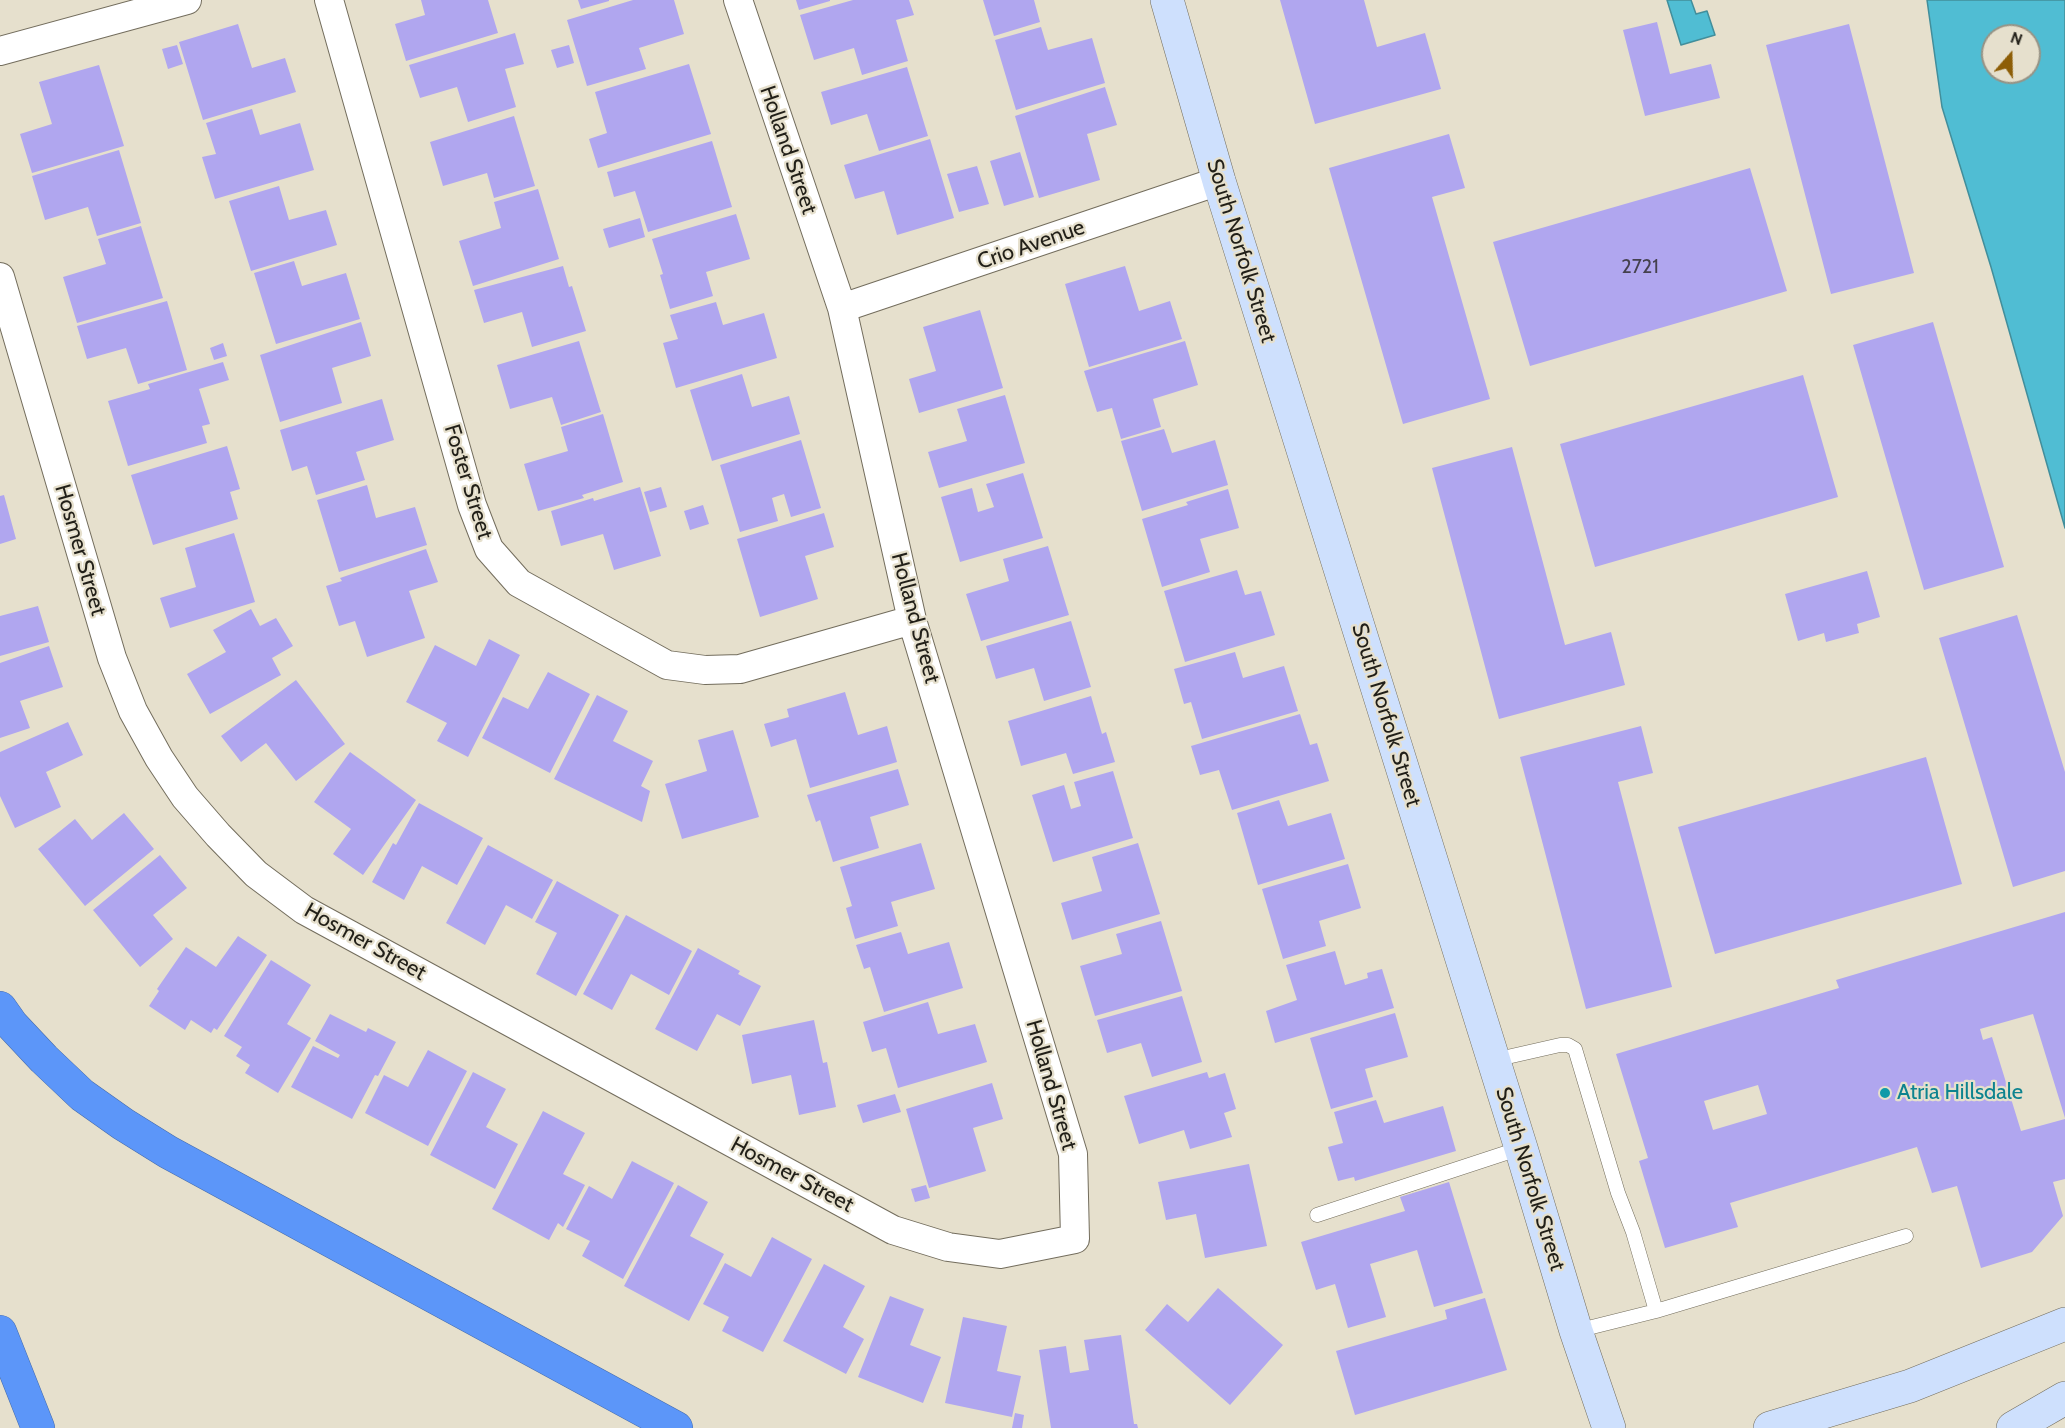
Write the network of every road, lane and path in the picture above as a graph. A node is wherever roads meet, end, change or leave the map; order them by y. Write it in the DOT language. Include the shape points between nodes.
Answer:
graph roads {
  1 [pos="187,0"];
  2 [pos="329,0"];
  3 [pos="738,0"];
  4 [pos="1167,0"];
  5 [pos="0,51"];
  6 [pos="1219,181"];
  7 [pos="0,277"];
  8 [pos="842,308"];
  9 [pos="912,620"];
  10 [pos="0,1008"];
  11 [pos="1494,1060"];
  12 [pos="1521,1148"];
  13 [pos="1317,1215"];
  14 [pos="1906,1236"];
  15 [pos="1075,1239"];
  16 [pos="1656,1311"];
  17 [pos="2065,1324"];
  18 [pos="1576,1331"];
  19 [pos="0,1332"];
  20 [pos="2065,1398"];
  21 [pos="38,1428"];
  22 [pos="676,1428"];
  23 [pos="1609,1428"];
  24 [pos="1770,1428"];
  25 [pos="2013,1428"];
  1 -- 5 [label="street"];
  2 -- 9 [label="street, Foster Street" via="472,505 489,549 519,584 667,665 705,670 740,669"];
  3 -- 8 [label="street, Holland Street"];
  4 -- 6 [label="main road, South Norfolk Street"];
  6 -- 8 [label="street, Crio Avenue"];
  6 -- 11 [label="main road, South Norfolk Street"];
  7 -- 15 [label="street, Hosmer Street" via="112,658 134,711 185,797 256,873 304,910 893,1230 948,1247 1000,1254"];
  8 -- 9 [label="street, Holland Street"];
  9 -- 15 [label="street, Holland Street" via="1073,1154"];
  10 -- 22 [label="highway" via="75,1088 132,1130"];
  11 -- 12 [label="main road, South Norfolk Street"];
  11 -- 16 [label="lane" via="1560,1045 1575,1049"];
  12 -- 13 [label="lane"];
  12 -- 18 [label="main road, South Norfolk Street"];
  14 -- 16 [label="lane"];
  16 -- 18 [label="lane"];
  17 -- 24 [label="main road" via="1910,1386"];
  18 -- 23 [label="main road, South Norfolk Street"];
  19 -- 21 [label="highway"];
  20 -- 25 [label="main road"];
}
